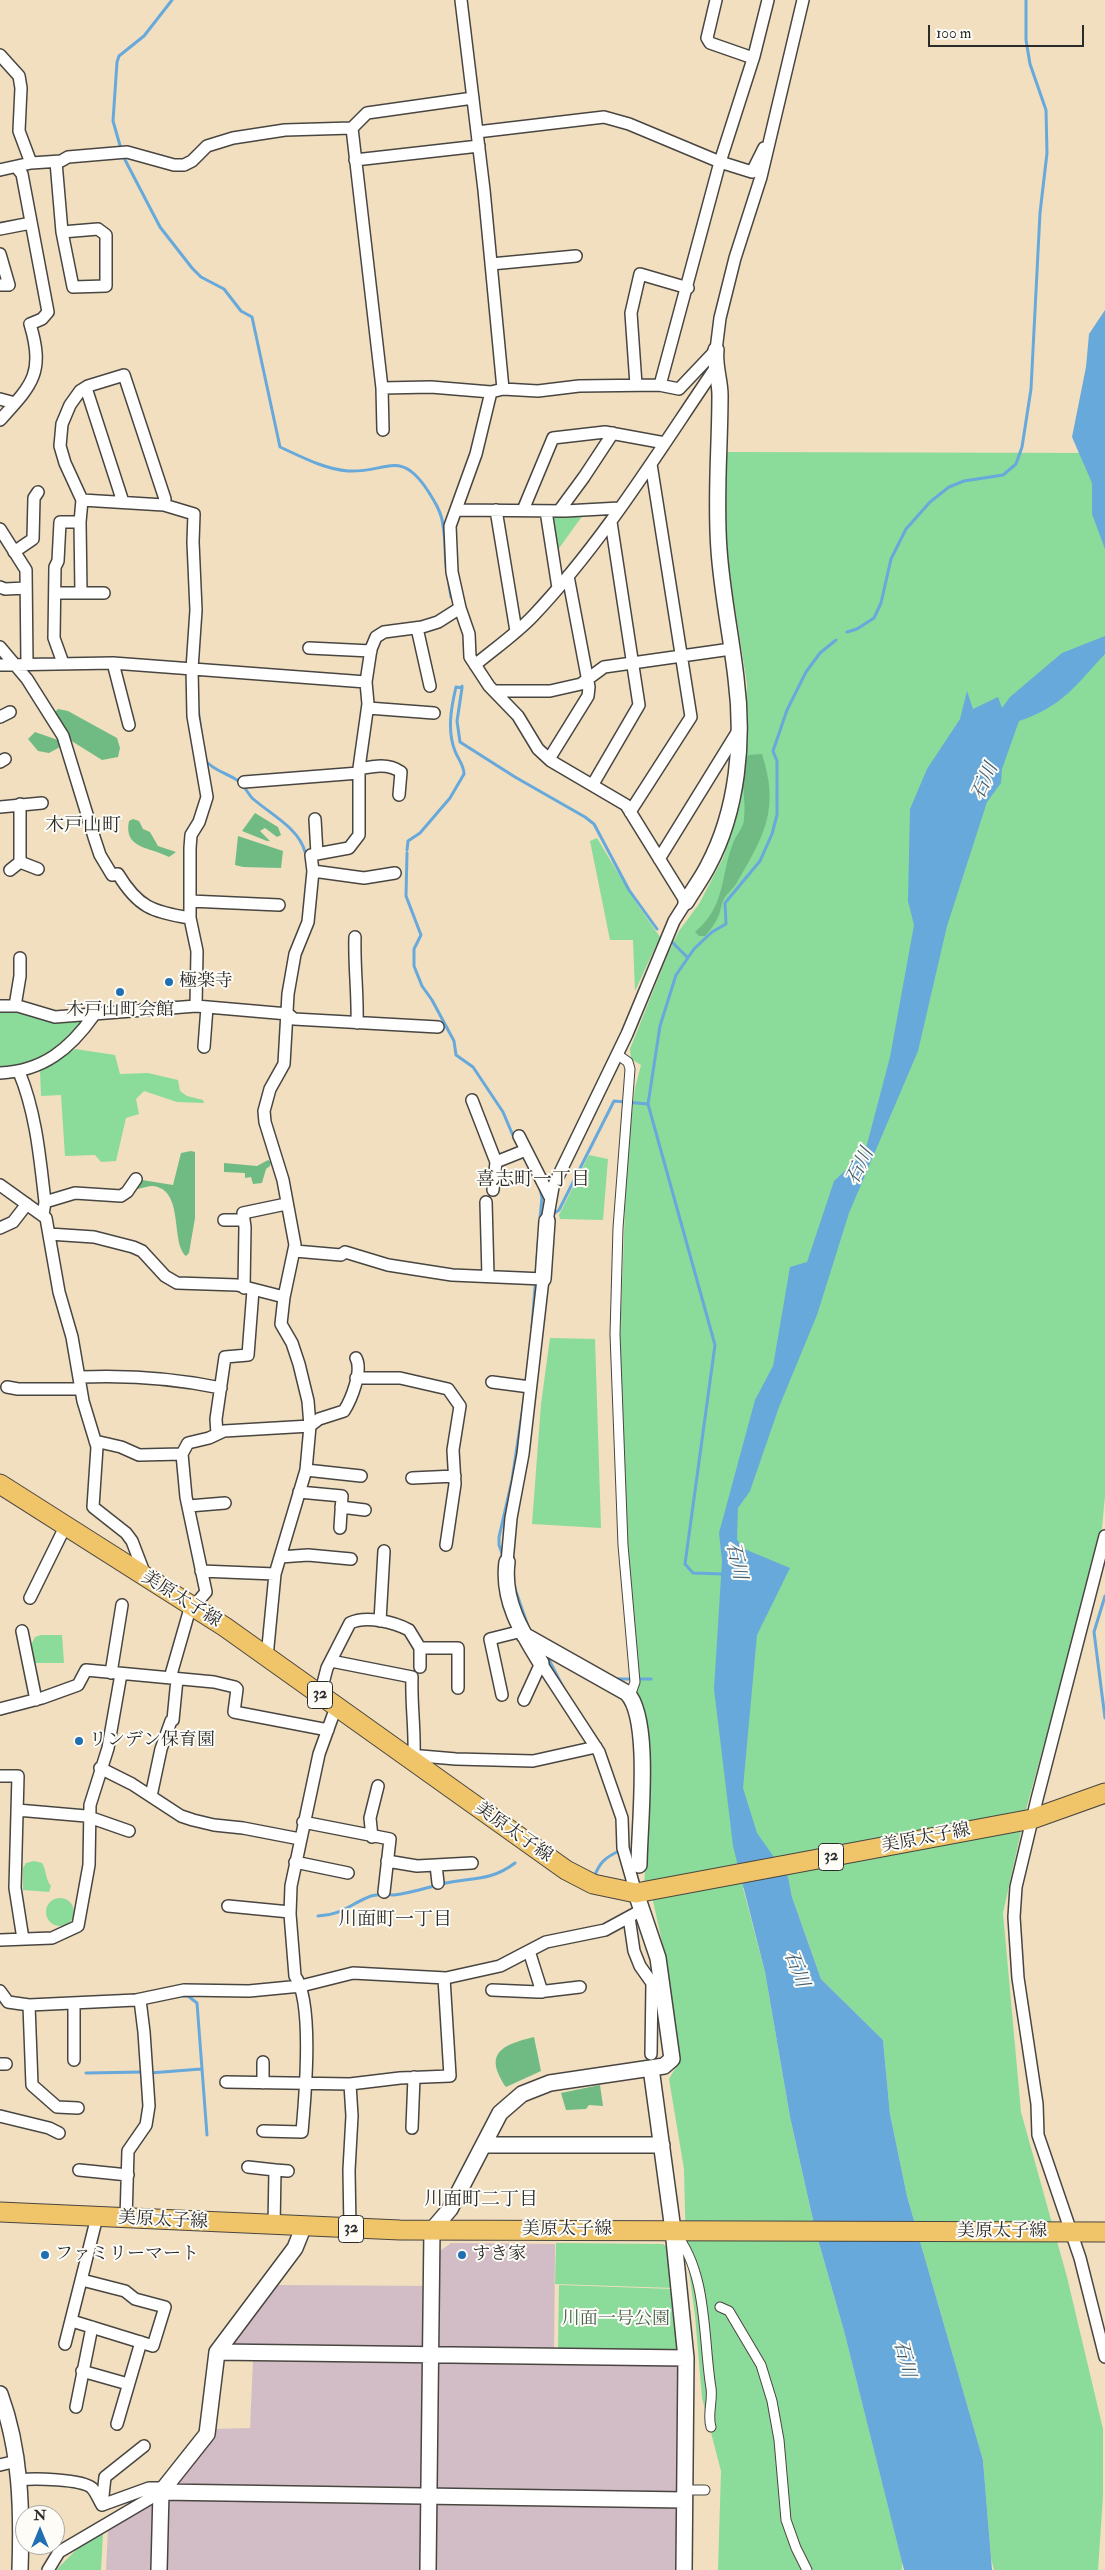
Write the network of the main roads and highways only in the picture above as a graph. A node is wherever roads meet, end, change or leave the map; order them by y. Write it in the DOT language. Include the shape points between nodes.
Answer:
graph roads {
  1 [pos="0,1484"];
  2 [pos="1105,1793"];
  3 [pos="0,2212"];
  4 [pos="1105,2232"];
  1 -- 2 [label="main road, 美原太子線 / 32" via="267,1657 575,1876 637,1904 1026,1820"];
  3 -- 4 [label="main road, 美原太子線 / 32" via="350,2230"];
}
